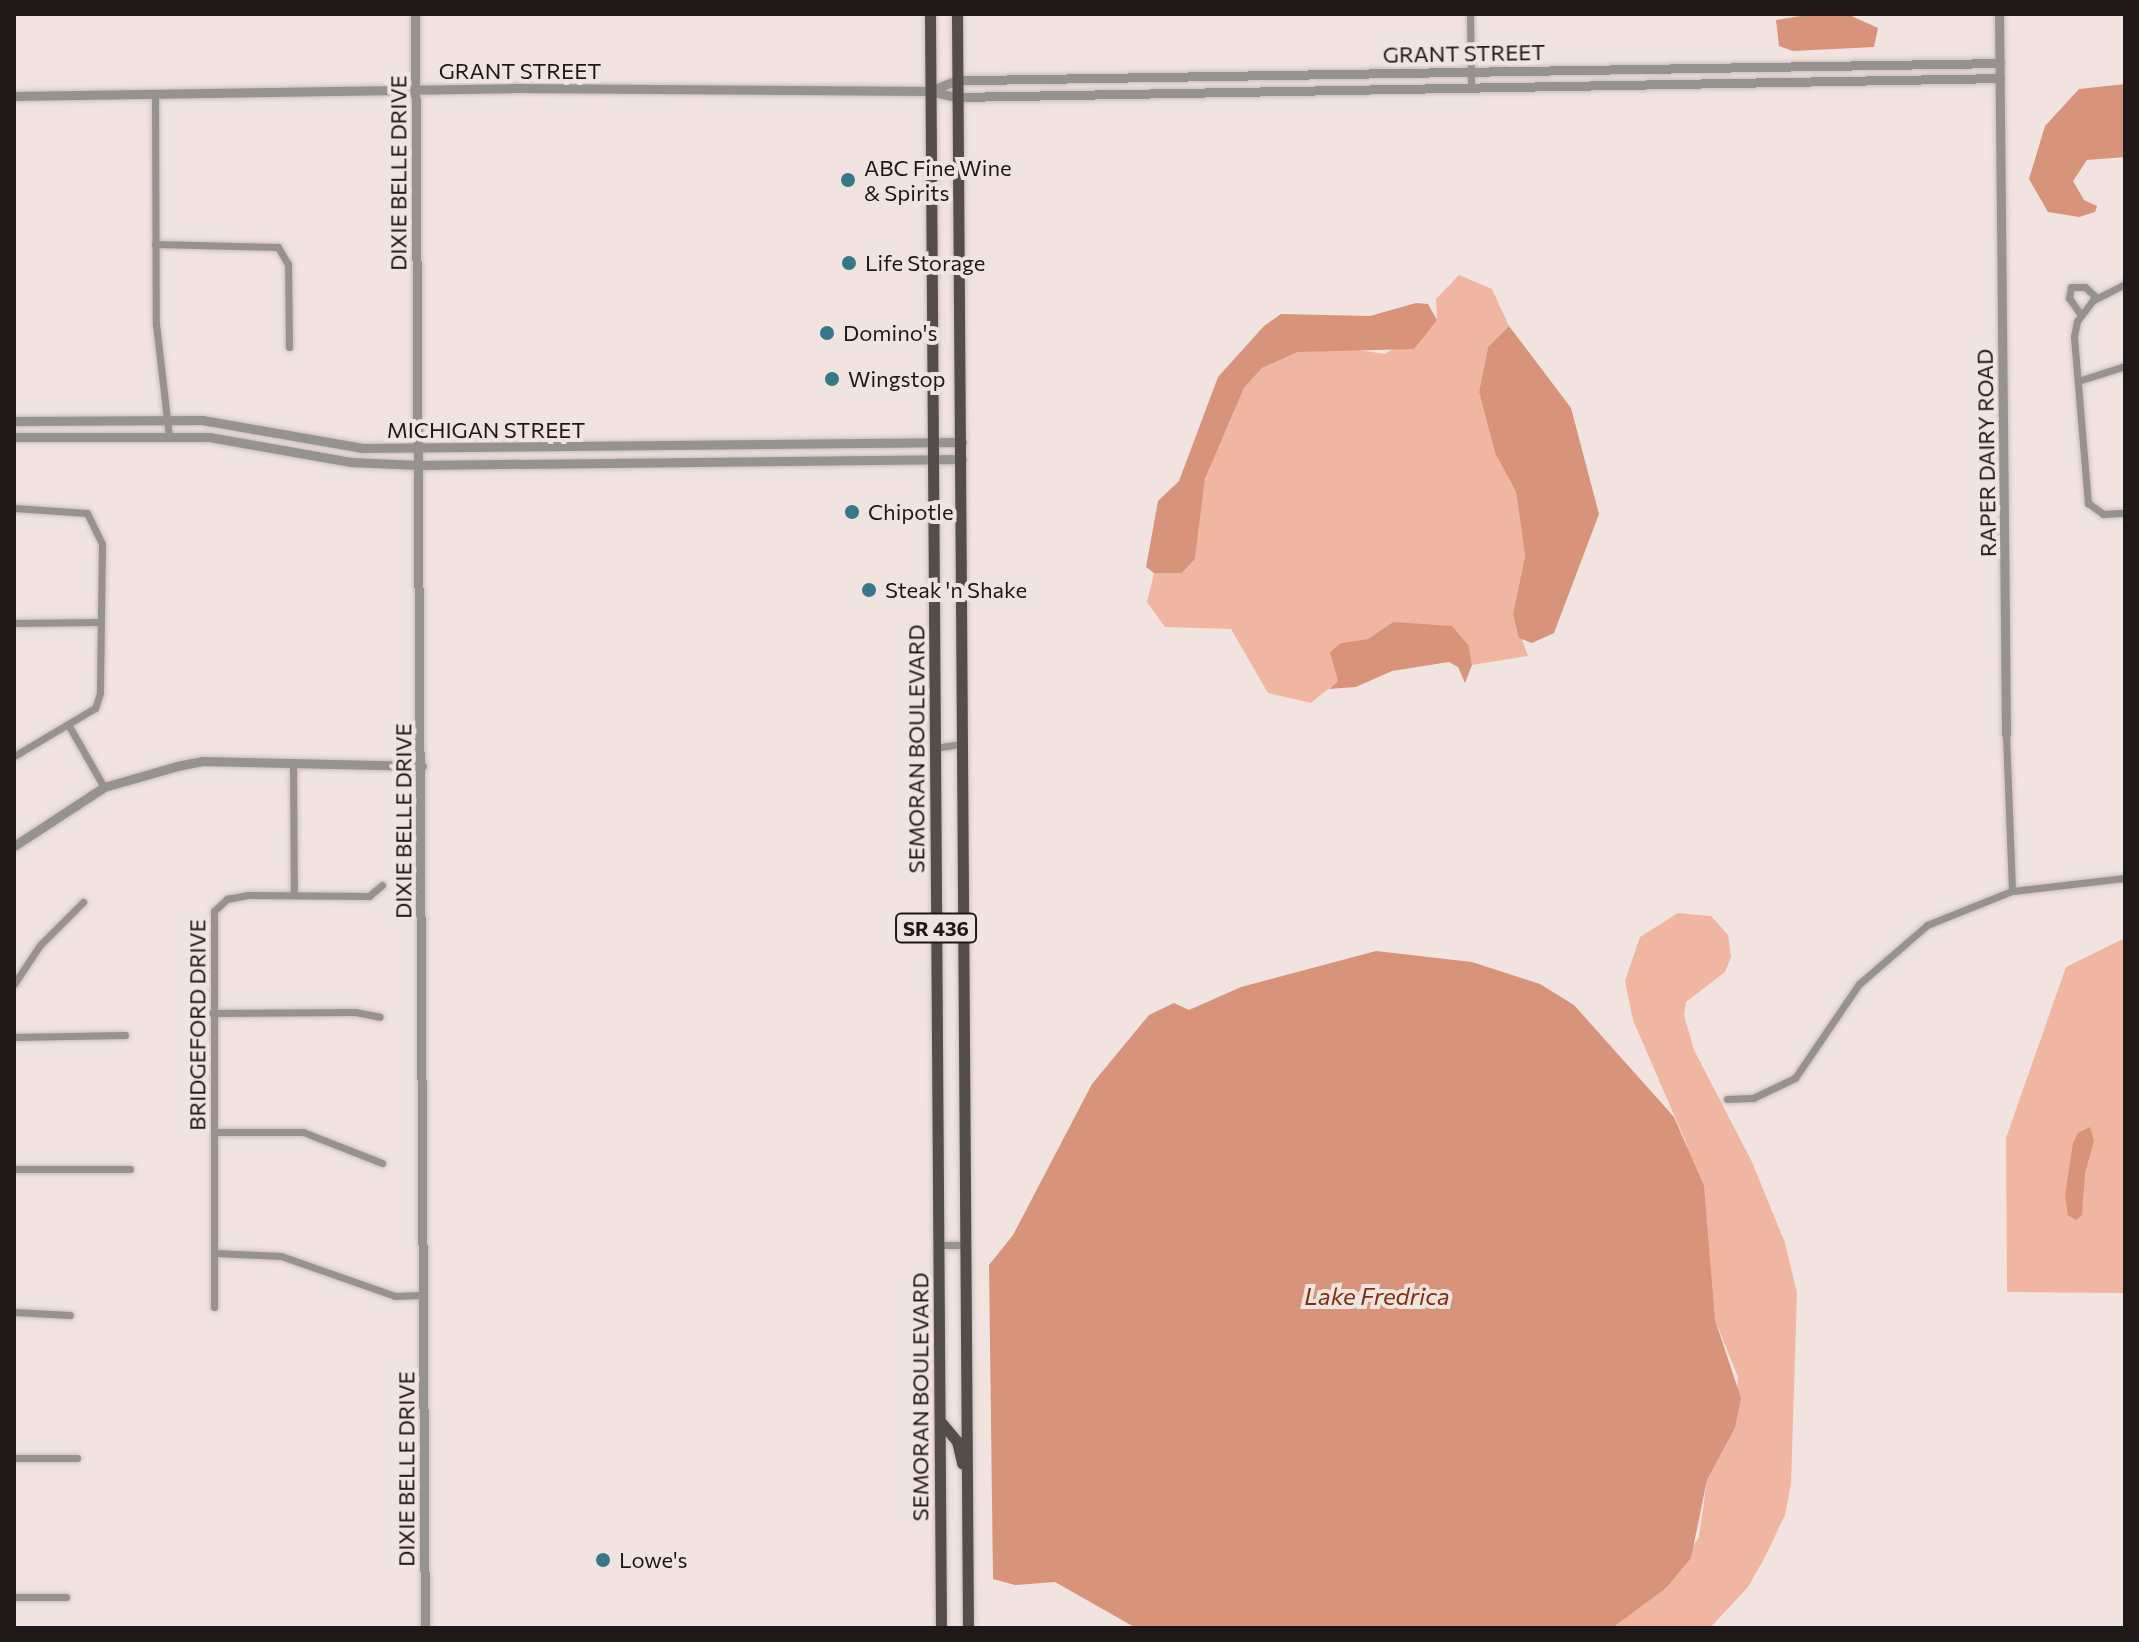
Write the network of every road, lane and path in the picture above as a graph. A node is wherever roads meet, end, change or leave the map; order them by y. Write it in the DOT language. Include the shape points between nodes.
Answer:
graph roads {
  1 [pos="415,14"];
  2 [pos="930,14"];
  3 [pos="957,14"];
  4 [pos="1470,14"];
  5 [pos="1999,14"];
  6 [pos="2000,63"];
  7 [pos="1578,69"];
  8 [pos="1471,71"];
  9 [pos="1363,73"];
  10 [pos="1340,74"];
  11 [pos="1221,75"];
  12 [pos="1117,76"];
  13 [pos="2000,78"];
  14 [pos="957,80"];
  15 [pos="1572,85"];
  16 [pos="1585,85"];
  17 [pos="1471,87"];
  18 [pos="415,88"];
  19 [pos="1340,89"];
  20 [pos="1363,89"];
  21 [pos="930,91"];
  22 [pos="1221,91"];
  23 [pos="1117,92"];
  24 [pos="155,94"];
  25 [pos="14,96"];
  26 [pos="957,97"];
  27 [pos="155,244"];
  28 [pos="2125,284"];
  29 [pos="2097,298"];
  30 [pos="2081,315"];
  31 [pos="289,347"];
  32 [pos="2125,366"];
  33 [pos="2078,381"];
  34 [pos="169,420"];
  35 [pos="14,421"];
  36 [pos="169,436"];
  37 [pos="14,437"];
  38 [pos="962,442"];
  39 [pos="936,443"];
  40 [pos="418,449"];
  41 [pos="936,459"];
  42 [pos="962,459"];
  43 [pos="419,465"];
  44 [pos="14,508"];
  45 [pos="2125,513"];
  46 [pos="99,622"];
  47 [pos="14,623"];
  48 [pos="69,726"];
  49 [pos="2006,734"];
  50 [pos="961,744"];
  51 [pos="935,748"];
  52 [pos="14,756"];
  53 [pos="293,764"];
  54 [pos="422,766"];
  55 [pos="104,787"];
  56 [pos="14,846"];
  57 [pos="2125,878"];
  58 [pos="382,885"];
  59 [pos="2012,891"];
  60 [pos="294,895"];
  61 [pos="83,902"];
  62 [pos="14,984"];
  63 [pos="212,1013"];
  64 [pos="380,1017"];
  65 [pos="125,1035"];
  66 [pos="14,1037"];
  67 [pos="1727,1099"];
  68 [pos="214,1132"];
  69 [pos="382,1163"];
  70 [pos="14,1169"];
  71 [pos="130,1169"];
  72 [pos="938,1245"];
  73 [pos="965,1245"];
  74 [pos="215,1253"];
  75 [pos="421,1295"];
  76 [pos="214,1307"];
  77 [pos="14,1312"];
  78 [pos="70,1315"];
  79 [pos="940,1421"];
  80 [pos="14,1458"];
  81 [pos="77,1458"];
  82 [pos="967,1491"];
  83 [pos="14,1597"];
  84 [pos="66,1597"];
  85 [pos="425,1628"];
  86 [pos="941,1628"];
  87 [pos="968,1628"];
  1 -- 18 [label="street, DIXIE BELLE DRIVE"];
  2 -- 21 [label="main road, SEMORAN BOULEVARD / SR 436"];
  3 -- 14 [label="main road, SEMORAN BOULEVARD / SR 436"];
  4 -- 8 [label="street"];
  5 -- 6 [label="street, RAPER DAIRY ROAD"];
  6 -- 7 [label="street, GRANT STREET"];
  6 -- 13 [label="street, RAPER DAIRY ROAD"];
  7 -- 8 [label="street, GRANT STREET"];
  7 -- 15 [label="street"];
  7 -- 16 [label="street"];
  8 -- 9 [label="street, GRANT STREET"];
  8 -- 17 [label="street"];
  9 -- 10 [label="street, GRANT STREET"];
  9 -- 20 [label="street"];
  10 -- 11 [label="street, GRANT STREET"];
  10 -- 19 [label="street"];
  11 -- 12 [label="street, GRANT STREET"];
  11 -- 22 [label="street"];
  12 -- 14 [label="street, GRANT STREET"];
  12 -- 23 [label="street"];
  13 -- 16 [label="street, GRANT STREET"];
  13 -- 49 [label="street, RAPER DAIRY ROAD"];
  14 -- 21 [label="street, GRANT STREET"];
  14 -- 26 [label="main road, SEMORAN BOULEVARD / SR 436"];
  15 -- 16 [label="street, GRANT STREET"];
  15 -- 17 [label="street, GRANT STREET"];
  17 -- 20 [label="street, GRANT STREET"];
  18 -- 21 [label="street, GRANT STREET"];
  18 -- 24 [label="street, GRANT STREET" via="396,93"];
  18 -- 40 [label="street, DIXIE BELLE DRIVE"];
  19 -- 20 [label="street, GRANT STREET"];
  19 -- 22 [label="street, GRANT STREET"];
  21 -- 26 [label="street, GRANT STREET"];
  21 -- 39 [label="main road, SEMORAN BOULEVARD / SR 436"];
  22 -- 23 [label="street, GRANT STREET"];
  23 -- 26 [label="street, GRANT STREET"];
  24 -- 25 [label="street, GRANT STREET"];
  24 -- 27 [label="street"];
  26 -- 38 [label="main road, SEMORAN BOULEVARD / SR 436"];
  27 -- 31 [label="street" via="278,247 288,264"];
  27 -- 34 [label="street" via="156,324"];
  28 -- 29 [label="street"];
  29 -- 30 [label="street"];
  29 -- 30 [label="street" via="2085,287 2071,287 2069,298"];
  30 -- 33 [label="street" via="2074,337"];
  32 -- 33 [label="street"];
  33 -- 45 [label="street" via="2086,494 2103,514"];
  34 -- 35 [label="street, MICHIGAN STREET"];
  34 -- 36 [label="street"];
  34 -- 40 [label="street, MICHIGAN STREET" via="242,423 335,445"];
  36 -- 37 [label="street, MICHIGAN STREET"];
  36 -- 43 [label="street, MICHIGAN STREET" via="248,442 351,462"];
  38 -- 39 [label="street, MICHIGAN STREET"];
  38 -- 42 [label="main road, SEMORAN BOULEVARD / SR 436"];
  39 -- 40 [label="street, MICHIGAN STREET"];
  39 -- 41 [label="main road, SEMORAN BOULEVARD / SR 436"];
  40 -- 43 [label="street, DIXIE BELLE DRIVE"];
  41 -- 42 [label="street, MICHIGAN STREET"];
  41 -- 43 [label="street, MICHIGAN STREET"];
  41 -- 51 [label="main road, SEMORAN BOULEVARD / SR 436"];
  42 -- 50 [label="main road, SEMORAN BOULEVARD / SR 436"];
  43 -- 54 [label="street, DIXIE BELLE DRIVE"];
  44 -- 46 [label="street" via="87,513 102,544"];
  46 -- 47 [label="street"];
  46 -- 48 [label="street" via="100,693 95,708"];
  48 -- 52 [label="street"];
  48 -- 55 [label="street"];
  49 -- 59 [label="street, RAPER DAIRY ROAD"];
  50 -- 51 [label="street"];
  50 -- 73 [label="main road, SEMORAN BOULEVARD / SR 436"];
  51 -- 72 [label="main road, SEMORAN BOULEVARD / SR 436"];
  53 -- 54 [label="street"];
  53 -- 55 [label="street" via="202,761"];
  53 -- 60 [label="street"];
  54 -- 75 [label="street, DIXIE BELLE DRIVE"];
  55 -- 56 [label="street"];
  57 -- 59 [label="street"];
  58 -- 60 [label="street, BRIDGEFORD DRIVE" via="369,896"];
  59 -- 67 [label="street" via="1927,925 1903,943 1859,984 1795,1078 1753,1098"];
  60 -- 63 [label="street, BRIDGEFORD DRIVE" via="227,899 214,911"];
  61 -- 62 [label="street" via="40,945"];
  63 -- 64 [label="street" via="355,1012"];
  63 -- 68 [label="street, BRIDGEFORD DRIVE"];
  65 -- 66 [label="street"];
  68 -- 69 [label="street" via="303,1132"];
  68 -- 74 [label="street, BRIDGEFORD DRIVE"];
  70 -- 71 [label="street"];
  72 -- 73 [label="street"];
  72 -- 79 [label="main road, SEMORAN BOULEVARD / SR 436"];
  73 -- 82 [label="main road, SEMORAN BOULEVARD / SR 436"];
  74 -- 75 [label="street" via="281,1256 395,1296"];
  74 -- 76 [label="street, BRIDGEFORD DRIVE"];
  75 -- 85 [label="street, DIXIE BELLE DRIVE"];
  77 -- 78 [label="street"];
  79 -- 82 [label="main road" via="957,1441"];
  79 -- 86 [label="main road, SEMORAN BOULEVARD / SR 436"];
  80 -- 81 [label="street"];
  82 -- 87 [label="main road, SEMORAN BOULEVARD / SR 436"];
  83 -- 84 [label="street"];
}
